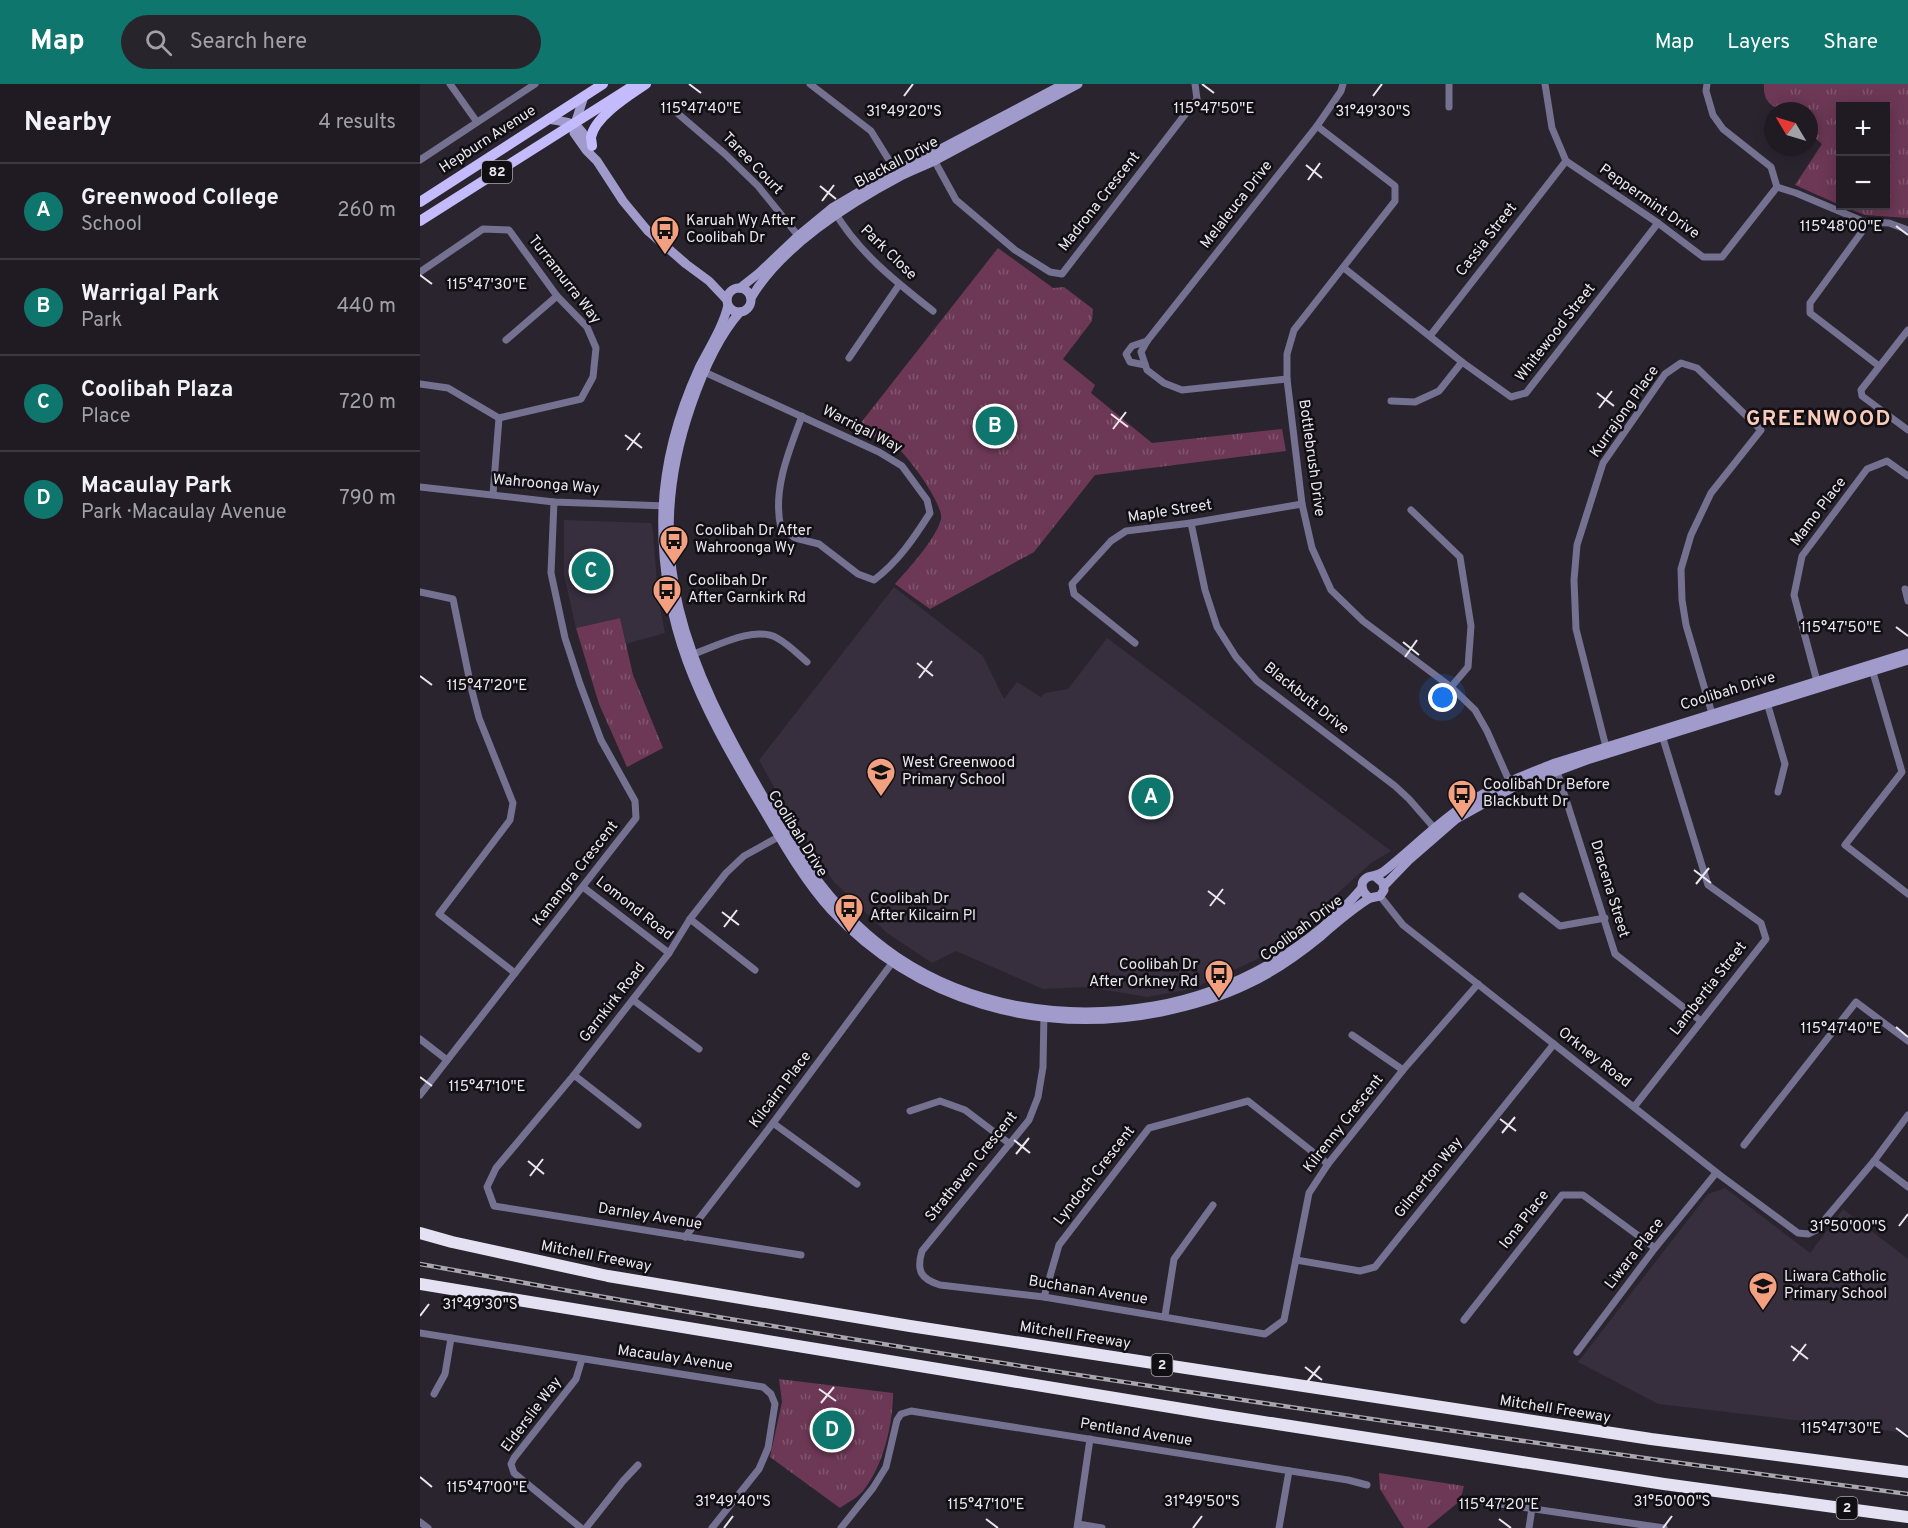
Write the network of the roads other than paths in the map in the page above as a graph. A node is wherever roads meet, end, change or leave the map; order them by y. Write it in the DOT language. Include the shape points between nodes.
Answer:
graph roads {
  1 [pos="450,84"];
  2 [pos="535,84"];
  3 [pos="603,84"];
  4 [pos="636,84"];
  5 [pos="646,84"];
  6 [pos="810,84"];
  7 [pos="1078,84"];
  8 [pos="1195,84"];
  9 [pos="1343,84"];
  10 [pos="1449,84"];
  11 [pos="1545,84"];
  12 [pos="1707,84"];
  13 [pos="1064,86"];
  14 [pos="584,96"];
  15 [pos="1449,107"];
  16 [pos="676,112"];
  17 [pos="548,119"];
  18 [pos="477,122"];
  19 [pos="575,124"];
  20 [pos="1317,126"];
  21 [pos="592,146"];
  22 [pos="932,157"];
  23 [pos="420,160"];
  24 [pos="597,161"];
  25 [pos="1566,161"];
  26 [pos="897,174"];
  27 [pos="1777,187"];
  28 [pos="420,202"];
  29 [pos="834,212"];
  30 [pos="420,221"];
  31 [pos="1866,222"];
  32 [pos="1658,224"];
  33 [pos="1908,230"];
  34 [pos="800,238"];
  35 [pos="1344,268"];
  36 [pos="420,272"];
  37 [pos="709,281"];
  38 [pos="899,285"];
  39 [pos="737,289"];
  40 [pos="557,296"];
  41 [pos="751,298"];
  42 [pos="728,303"];
  43 [pos="933,311"];
  44 [pos="740,312"];
  45 [pos="1908,330"];
  46 [pos="1430,336"];
  47 [pos="506,340"];
  48 [pos="1147,341"];
  49 [pos="849,358"];
  50 [pos="1462,362"];
  51 [pos="1145,365"];
  52 [pos="1879,366"];
  53 [pos="702,371"];
  54 [pos="1287,379"];
  55 [pos="420,384"];
  56 [pos="1391,401"];
  57 [pos="802,416"];
  58 [pos="499,418"];
  59 [pos="1908,430"];
  60 [pos="1908,476"];
  61 [pos="420,487"];
  62 [pos="493,494"];
  63 [pos="554,502"];
  64 [pos="1302,504"];
  65 [pos="667,506"];
  66 [pos="1411,510"];
  67 [pos="1191,523"];
  68 [pos="1905,589"];
  69 [pos="420,592"];
  70 [pos="1908,602"];
  71 [pos="1135,643"];
  72 [pos="1908,653"];
  73 [pos="688,656"];
  74 [pos="1908,660"];
  75 [pos="807,662"];
  76 [pos="1872,667"];
  77 [pos="1818,684"];
  78 [pos="1451,687"];
  79 [pos="1766,700"];
  80 [pos="1713,717"];
  81 [pos="1661,733"];
  82 [pos="1607,750"];
  83 [pos="1556,766"];
  84 [pos="1511,784"];
  85 [pos="1778,792"];
  86 [pos="1436,831"];
  87 [pos="782,835"];
  88 [pos="1376,876"];
  89 [pos="583,886"];
  90 [pos="1384,886"];
  91 [pos="1362,888"];
  92 [pos="1908,894"];
  93 [pos="1522,896"];
  94 [pos="1375,897"];
  95 [pos="1605,918"];
  96 [pos="690,919"];
  97 [pos="669,953"];
  98 [pos="895,960"];
  99 [pos="755,970"];
  100 [pos="515,974"];
  101 [pos="1478,984"];
  102 [pos="633,1000"];
  103 [pos="1044,1014"];
  104 [pos="1701,1021"];
  105 [pos="1352,1035"];
  106 [pos="420,1039"];
  107 [pos="1908,1041"];
  108 [pos="1554,1044"];
  109 [pos="699,1049"];
  110 [pos="447,1060"];
  111 [pos="1403,1070"];
  112 [pos="574,1075"];
  113 [pos="420,1095"];
  114 [pos="1634,1107"];
  115 [pos="910,1111"];
  116 [pos="1908,1115"];
  117 [pos="773,1123"];
  118 [pos="638,1125"];
  119 [pos="1010,1144"];
  120 [pos="1744,1145"];
  121 [pos="1874,1161"];
  122 [pos="1328,1164"];
  123 [pos="1716,1173"];
  124 [pos="857,1184"];
  125 [pos="1908,1187"];
  126 [pos="1213,1205"];
  127 [pos="494,1206"];
  128 [pos="420,1233"];
  129 [pos="685,1237"];
  130 [pos="1655,1248"];
  131 [pos="801,1255"];
  132 [pos="1296,1260"];
  133 [pos="918,1264"];
  134 [pos="420,1284"];
  135 [pos="1044,1297"];
  136 [pos="1166,1316"];
  137 [pos="1464,1320"];
  138 [pos="420,1333"];
  139 [pos="1265,1334"];
  140 [pos="451,1338"];
  141 [pos="1577,1352"];
  142 [pos="582,1359"];
  143 [pos="435,1395"];
  144 [pos="1090,1439"];
  145 [pos="638,1465"];
  146 [pos="1288,1471"];
  147 [pos="1908,1472"];
  148 [pos="1367,1485"];
  149 [pos="1473,1500"];
  150 [pos="1532,1508"];
  151 [pos="1908,1517"];
  152 [pos="420,1522"];
  153 [pos="1078,1526"];
  154 [pos="428,1528"];
  155 [pos="584,1528"];
  156 [pos="712,1528"];
  157 [pos="841,1528"];
  158 [pos="1102,1528"];
  159 [pos="1279,1528"];
  160 [pos="1529,1528"];
  161 [pos="1664,1528"];
  1 -- 18 [label="street"];
  2 -- 18 [label="street"];
  3 -- 14 [label="main road, Hepburn Avenue / 82"];
  4 -- 19 [label="main road, 82"];
  5 -- 21 [label="main road" via="604,116 591,136"];
  6 -- 26 [label="street" via="871,131"];
  7 -- 13 [label="main road, Blackall Drive"];
  8 -- 22 [label="street, Madrona Crescent" via="1197,99 1062,274 1050,272 1015,250 957,200"];
  9 -- 20 [label="street, Melaleuca Drive"];
  10 -- 15 [label="street"];
  11 -- 25 [label="street" via="1552,128"];
  12 -- 27 [label="street" via="1713,115 1723,129 1771,167"];
  13 -- 22 [label="main road, Blackall Drive"];
  14 -- 17 [label="main road, Hepburn Avenue / 82"];
  14 -- 19 [label="main road"];
  16 -- 34 [label="street, Taree Court" via="758,186"];
  17 -- 19 [label="main road"];
  17 -- 28 [label="main road, Hepburn Avenue / 82"];
  18 -- 23 [label="street"];
  19 -- 21 [label="main road"];
  19 -- 24 [label="main road" via="574,133"];
  19 -- 30 [label="main road, 82"];
  20 -- 35 [label="street, Bottlebrush Drive" via="1395,186 1395,201"];
  20 -- 48 [label="street, Melaleuca Drive"];
  21 -- 24 [label="main road"];
  22 -- 26 [label="main road, Blackall Drive"];
  24 -- 37 [label="main road" via="648,230"];
  25 -- 32 [label="street, Peppermint Drive"];
  25 -- 46 [label="street, Cassia Street"];
  26 -- 29 [label="main road, Blackall Drive"];
  27 -- 31 [label="street"];
  27 -- 32 [label="street, Peppermint Drive" via="1722,257 1703,257"];
  29 -- 34 [label="main road, Blackall Drive"];
  29 -- 38 [label="street, Park Close" via="856,245"];
  31 -- 33 [label="street" via="1889,223"];
  31 -- 52 [label="street" via="1810,303 1810,313"];
  32 -- 50 [label="street, Whitewood Street" via="1526,393 1511,397"];
  34 -- 39 [label="main road, Blackall Drive"];
  34 -- 41 [label="main road, Blackall Drive"];
  35 -- 46 [label="street, Whitewood Street"];
  35 -- 54 [label="street, Bottlebrush Drive" via="1294,330 1287,354"];
  36 -- 40 [label="street, Turramurra Way" via="483,229 509,230"];
  37 -- 39 [label="main road"];
  37 -- 42 [label="main road"];
  38 -- 43 [label="street, Park Close"];
  38 -- 49 [label="street"];
  39 -- 41 [label="main road" via="746,290"];
  39 -- 42 [label="main road" via="728,295"];
  40 -- 47 [label="street"];
  40 -- 58 [label="street, Turramurra Way" via="588,327 596,348 593,377 581,399"];
  41 -- 44 [label="main road" via="748,308"];
  42 -- 44 [label="main road" via="733,311"];
  42 -- 53 [label="main road, Coolibah Drive"];
  44 -- 53 [label="main road, Coolibah Drive"];
  45 -- 52 [label="street"];
  46 -- 50 [label="street, Whitewood Street"];
  48 -- 51 [label="street" via="1141,352"];
  48 -- 51 [label="street, Melaleuca Drive" via="1132,346 1126,354 1130,362"];
  50 -- 56 [label="street" via="1439,391 1415,402"];
  51 -- 54 [label="street, Melaleuca Drive" via="1164,383 1182,390"];
  52 -- 59 [label="street" via="1861,390 1862,396"];
  53 -- 57 [label="street, Warrigal Way"];
  53 -- 65 [label="main road, Coolibah Drive" via="683,432"];
  54 -- 64 [label="street, Bottlebrush Drive"];
  55 -- 58 [label="street" via="448,388"];
  57 -- 57 [label="street, Warrigal Way" via="784,462 778,513 781,528 795,538 819,544 858,574 874,580 910,543 930,513 927,500 902,466"];
  58 -- 62 [label="street"];
  60 -- 77 [label="street, Mamo Place" via="1887,461 1867,469 1802,556 1794,595"];
  61 -- 62 [label="street, Wahroonga Way"];
  62 -- 63 [label="street, Wahroonga Way"];
  63 -- 65 [label="street, Wahroonga Way"];
  63 -- 89 [label="street, Kanangra Crescent" via="550,573 565,638 602,740 635,801 636,818"];
  64 -- 67 [label="street, Maple Street"];
  64 -- 78 [label="street, Bottlebrush Drive" via="1312,548 1331,590 1363,621"];
  65 -- 73 [label="main road, Coolibah Drive" via="673,581"];
  66 -- 78 [label="street" via="1460,557 1471,626 1468,667"];
  67 -- 71 [label="street, Maple Street" via="1126,531 1111,541 1072,584 1074,594"];
  67 -- 86 [label="street, Blackbutt Drive" via="1217,627 1236,657 1257,681 1395,786"];
  68 -- 70 [label="street"];
  69 -- 100 [label="street" via="453,599 478,718 513,803 510,820 439,914"];
  72 -- 76 [label="main road, Coolibah Drive"];
  73 -- 75 [label="street" via="748,634 764,633 779,639"];
  73 -- 87 [label="main road, Coolibah Drive"];
  74 -- 76 [label="main road, Coolibah Drive"];
  76 -- 77 [label="main road, Coolibah Drive"];
  76 -- 92 [label="street" via="1902,772 1845,845"];
  77 -- 79 [label="main road, Coolibah Drive"];
  78 -- 84 [label="street, Bottlebrush Drive" via="1480,718"];
  79 -- 80 [label="main road, Coolibah Drive"];
  79 -- 85 [label="street" via="1785,764"];
  80 -- 81 [label="main road, Coolibah Drive"];
  80 -- 82 [label="street, Kurrajong Place" via="1686,626 1682,568 1691,535 1711,493 1761,430 1697,368 1681,363 1665,374 1603,463 1577,545 1576,629"];
  81 -- 82 [label="main road, Coolibah Drive"];
  81 -- 104 [label="street, Lambertia Street" via="1708,885 1761,923 1766,939"];
  82 -- 83 [label="main road, Coolibah Drive"];
  83 -- 84 [label="main road, Coolibah Drive"];
  83 -- 95 [label="street, Dracena Street"];
  84 -- 86 [label="main road, Coolibah Drive" via="1467,804"];
  86 -- 88 [label="main road, Coolibah Drive"];
  86 -- 90 [label="main road, Coolibah Drive"];
  87 -- 96 [label="street, Garnkirk Road" via="734,864"];
  87 -- 98 [label="main road, Coolibah Drive" via="830,898"];
  88 -- 90 [label="main road"];
  88 -- 91 [label="main road" via="1366,879"];
  89 -- 97 [label="street, Lomond Road"];
  89 -- 100 [label="street, Kanangra Crescent"];
  90 -- 94 [label="main road" via="1383,892"];
  91 -- 94 [label="main road"];
  91 -- 103 [label="main road, Coolibah Drive" via="1329,921 1287,953 1223,987 1170,1003 1123,1011"];
  93 -- 95 [label="street" via="1560,926"];
  94 -- 101 [label="street, Orkney Road" via="1403,925"];
  94 -- 103 [label="main road, Coolibah Drive" via="1291,959 1225,994 1131,1017 1092,1019"];
  95 -- 104 [label="street, Dracena Street" via="1615,954"];
  96 -- 97 [label="street, Garnkirk Road"];
  96 -- 99 [label="street"];
  97 -- 102 [label="street, Garnkirk Road"];
  98 -- 103 [label="main road, Coolibah Drive" via="969,993"];
  98 -- 117 [label="street, Kilcairn Place"];
  100 -- 110 [label="street, Kanangra Crescent"];
  101 -- 108 [label="street, Orkney Road"];
  101 -- 111 [label="street, Kilrenny Crescent"];
  102 -- 109 [label="street"];
  102 -- 112 [label="street, Garnkirk Road"];
  103 -- 119 [label="street, Strathaven Crescent" via="1038,1097 1029,1120"];
  104 -- 114 [label="street, Lambertia Street"];
  105 -- 111 [label="street"];
  106 -- 110 [label="street"];
  107 -- 120 [label="street" via="1856,1002"];
  108 -- 114 [label="street, Orkney Road"];
  108 -- 132 [label="street, Gilmerton Way" via="1375,1267 1360,1271"];
  110 -- 113 [label="street, Kanangra Crescent"];
  111 -- 122 [label="street, Kilrenny Crescent"];
  112 -- 118 [label="street"];
  112 -- 127 [label="street, Garnkirk Road" via="496,1168 487,1187"];
  114 -- 123 [label="street, Orkney Road"];
  115 -- 119 [label="street" via="939,1101 965,1110"];
  116 -- 121 [label="street"];
  117 -- 124 [label="street"];
  117 -- 129 [label="street, Kilcairn Place"];
  119 -- 133 [label="street, Strathaven Crescent" via="922,1251"];
  121 -- 123 [label="street, Orkney Road" via="1816,1230 1808,1234 1798,1233"];
  121 -- 125 [label="street"];
  122 -- 132 [label="street, Kilrenny Crescent" via="1309,1193"];
  122 -- 135 [label="street, Lyndoch Crescent" via="1248,1101 1149,1128 1059,1245"];
  123 -- 130 [label="street, Liwara Place"];
  126 -- 136 [label="street" via="1174,1258"];
  127 -- 129 [label="street, Darnley Avenue"];
  128 -- 147 [label="highway, Mitchell Freeway / 2" via="608,1276 910,1326 1651,1440"];
  129 -- 131 [label="street, Darnley Avenue"];
  130 -- 137 [label="street, Iona Place" via="1583,1195 1562,1195"];
  130 -- 141 [label="street, Liwara Place"];
  132 -- 139 [label="street, Kilrenny Crescent" via="1284,1320"];
  133 -- 135 [label="street, Buchanan Avenue" via="928,1281 940,1285"];
  134 -- 151 [label="highway, 2" via="1219,1415 1664,1484"];
  135 -- 136 [label="street, Buchanan Avenue"];
  136 -- 139 [label="street, Buchanan Avenue"];
  138 -- 140 [label="street, Macaulay Avenue"];
  140 -- 142 [label="street, Macaulay Avenue"];
  140 -- 143 [label="street" via="445,1374"];
  142 -- 155 [label="street, Elderslie Way" via="576,1379 511,1464 514,1473"];
  142 -- 156 [label="street, Macaulay Avenue" via="758,1385 771,1394 775,1409 766,1455"];
  144 -- 146 [label="street, Pentland Avenue"];
  144 -- 153 [label="street"];
  144 -- 157 [label="street, Pentland Avenue" via="908,1411 895,1423 886,1467"];
  145 -- 155 [label="street"];
  146 -- 148 [label="street, Pentland Avenue"];
  146 -- 159 [label="street"];
  149 -- 150 [label="street"];
  150 -- 160 [label="street"];
  150 -- 161 [label="street"];
  152 -- 154 [label="street"];
  153 -- 158 [label="street"];
}
